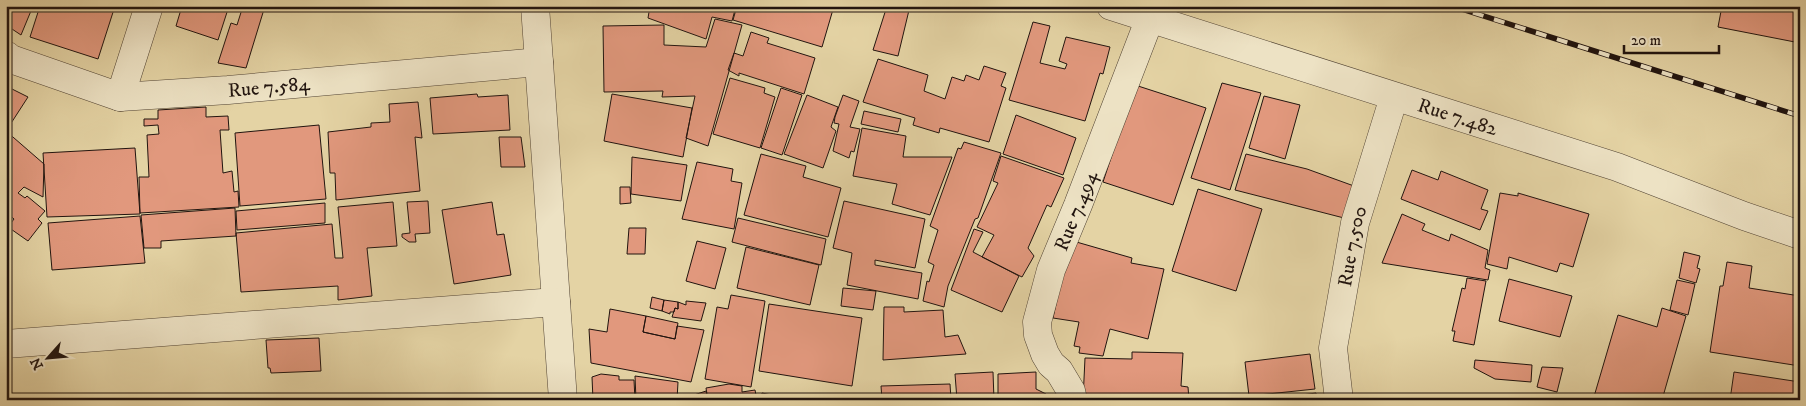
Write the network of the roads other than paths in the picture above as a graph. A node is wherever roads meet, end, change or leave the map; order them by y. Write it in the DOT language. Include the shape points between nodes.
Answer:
graph roads {
  1 [pos="149,6"];
  2 [pos="536,6"];
  3 [pos="1111,6"];
  4 [pos="1150,18"];
  5 [pos="6,55"];
  6 [pos="539,62"];
  7 [pos="1394,97"];
  8 [pos="120,98"];
  9 [pos="1800,235"];
  10 [pos="556,302"];
  11 [pos="6,344"];
  12 [pos="564,400"];
  13 [pos="1073,400"];
  14 [pos="1338,400"];
  1 -- 8 [label="street"];
  2 -- 6 [label="street"];
  3 -- 4 [label="street, Rue 7.482"];
  4 -- 7 [label="street, Rue 7.482"];
  4 -- 13 [label="street, Rue 7.494" via="1051,270 1037,322 1045,354 1071,391"];
  5 -- 8 [label="street, Rue 7.584"];
  6 -- 8 [label="street, Rue 7.584"];
  6 -- 10 [label="street"];
  7 -- 9 [label="street, Rue 7.482" via="1617,167"];
  7 -- 14 [label="street, Rue 7.500" via="1355,223 1334,348"];
  10 -- 11 [label="street"];
  10 -- 12 [label="street"];
}
